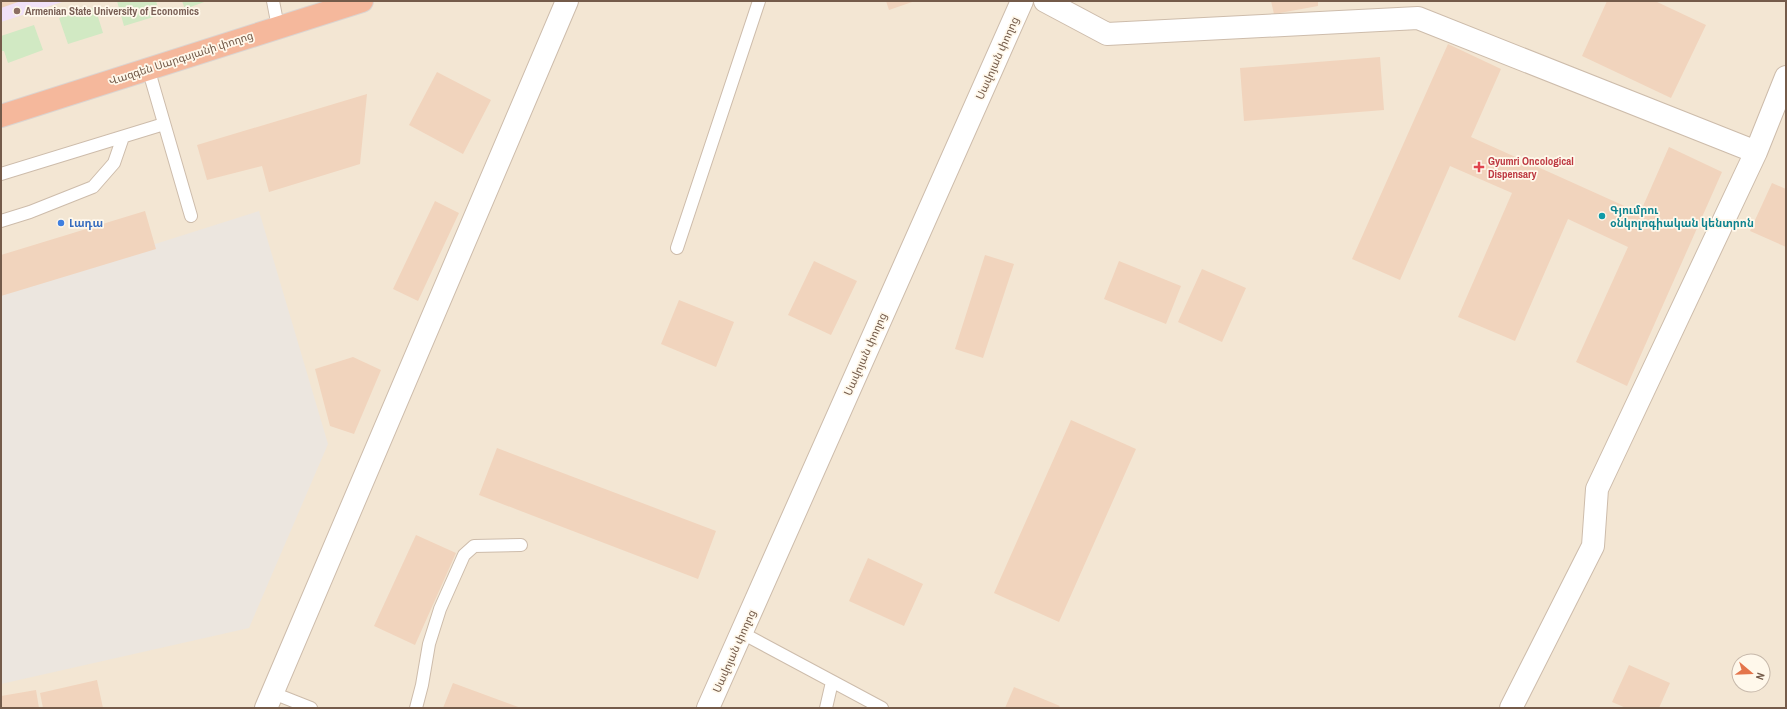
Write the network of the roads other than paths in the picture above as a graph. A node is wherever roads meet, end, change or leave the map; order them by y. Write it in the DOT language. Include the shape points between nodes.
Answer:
graph roads {
  1 [pos="273,1"];
  2 [pos="362,1"];
  3 [pos="567,1"];
  4 [pos="759,1"];
  5 [pos="1022,1"];
  6 [pos="1045,1"];
  7 [pos="278,27"];
  8 [pos="148,68"];
  9 [pos="1786,77"];
  10 [pos="1,116"];
  11 [pos="164,124"];
  12 [pos="123,137"];
  13 [pos="1756,152"];
  14 [pos="1,174"];
  15 [pos="191,216"];
  16 [pos="1,221"];
  17 [pos="677,248"];
  18 [pos="521,545"];
  19 [pos="742,633"];
  20 [pos="832,682"];
  21 [pos="269,700"];
  22 [pos="311,708"];
  23 [pos="416,708"];
  24 [pos="708,708"];
  25 [pos="826,708"];
  26 [pos="882,708"];
  27 [pos="1511,708"];
  1 -- 7 [label="lane"];
  2 -- 7 [label="highway, Վազգեն Սարգսյանի փողոց"];
  3 -- 21 [label="street"];
  4 -- 17 [label="lane"];
  5 -- 19 [label="street, Սավոյան փողոց"];
  6 -- 13 [label="street" via="1107,34 1418,18"];
  7 -- 8 [label="highway, Վազգեն Սարգսյանի փողոց"];
  8 -- 10 [label="highway, Վազգեն Սարգսյանի փողոց"];
  8 -- 11 [label="lane"];
  9 -- 13 [label="street"];
  11 -- 12 [label="lane"];
  11 -- 15 [label="lane"];
  12 -- 14 [label="lane"];
  12 -- 16 [label="lane" via="114,163 93,187"];
  13 -- 27 [label="street" via="1597,489 1593,546"];
  18 -- 23 [label="lane" via="474,546 464,555 440,609 431,637"];
  19 -- 20 [label="lane"];
  19 -- 24 [label="street, Սավոյան փողոց"];
  20 -- 25 [label="lane"];
  20 -- 26 [label="lane"];
  21 -- 22 [label="lane"];
}
